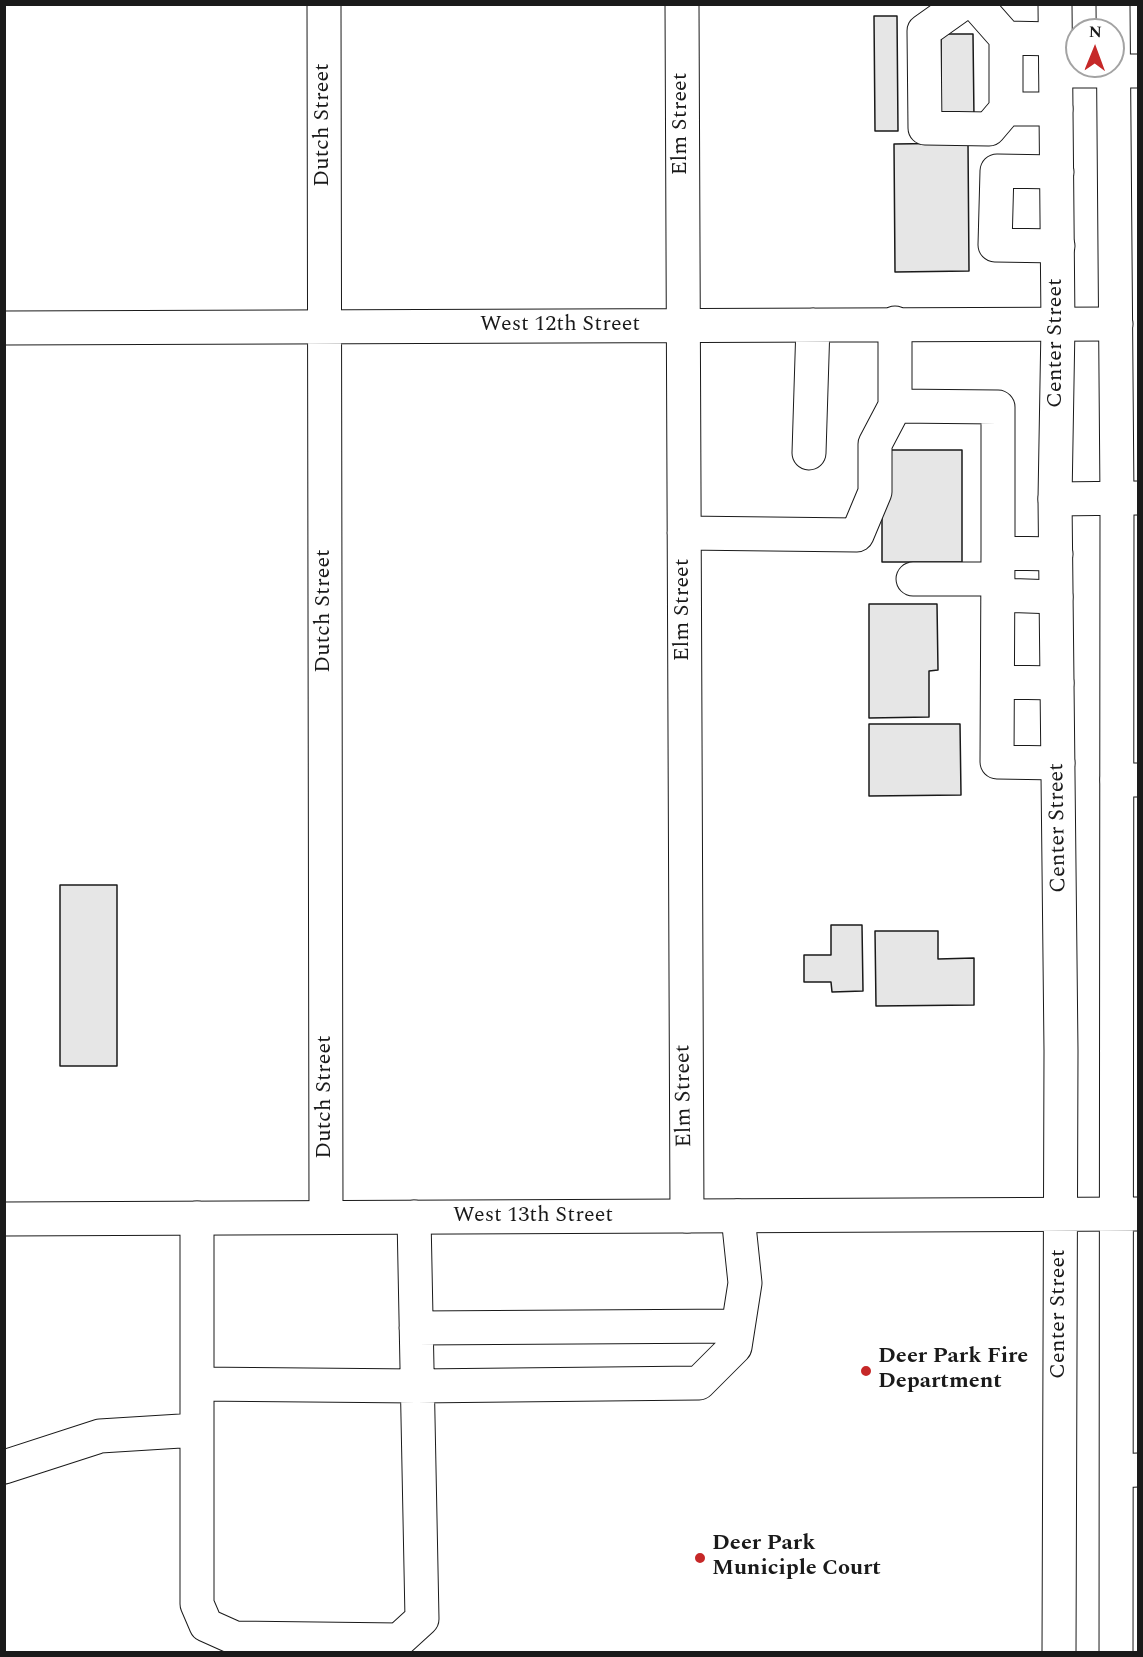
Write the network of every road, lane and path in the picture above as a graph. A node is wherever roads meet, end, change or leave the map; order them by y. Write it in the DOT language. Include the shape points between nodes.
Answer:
graph roads {
  1 [pos="324,4"];
  2 [pos="682,4"];
  3 [pos="962,4"];
  4 [pos="976,4"];
  5 [pos="1055,4"];
  6 [pos="1113,4"];
  7 [pos="1006,38"];
  8 [pos="1055,39"];
  9 [pos="1056,71"];
  10 [pos="1126,71"];
  11 [pos="1006,109"];
  12 [pos="1056,109"];
  13 [pos="1056,172"];
  14 [pos="1058,246"];
  15 [pos="895,323"];
  16 [pos="1116,324"];
  17 [pos="813,325"];
  18 [pos="325,326"];
  19 [pos="682,326"];
  20 [pos="1058,326"];
  21 [pos="4,328"];
  22 [pos="895,406"];
  23 [pos="809,453"];
  24 [pos="1128,498"];
  25 [pos="1055,499"];
  26 [pos="684,533"];
  27 [pos="1056,554"];
  28 [pos="998,576"];
  29 [pos="913,579"];
  30 [pos="1056,597"];
  31 [pos="998,682"];
  32 [pos="1057,683"];
  33 [pos="1058,763"];
  34 [pos="1128,780"];
  35 [pos="1061,1213"];
  36 [pos="1127,1214"];
  37 [pos="687,1216"];
  38 [pos="738,1216"];
  39 [pos="326,1217"];
  40 [pos="414,1217"];
  41 [pos="197,1218"];
  42 [pos="4,1219"];
  43 [pos="738,1326"];
  44 [pos="416,1329"];
  45 [pos="197,1384"];
  46 [pos="417,1386"];
  47 [pos="197,1430"];
  48 [pos="4,1467"];
  49 [pos="1128,1471"];
  50 [pos="1127,1540"];
  51 [pos="1059,1653"];
  52 [pos="1116,1653"];
  1 -- 18 [label="main road, Dutch Street"];
  2 -- 19 [label="main road, Elm Street"];
  3 -- 11 [label="main road" via="924,32 925,128 989,129"];
  4 -- 7 [label="main road"];
  5 -- 8 [label="main road, Center Street"];
  6 -- 10 [label="main road"];
  7 -- 8 [label="main road"];
  7 -- 11 [label="main road"];
  8 -- 9 [label="main road, Center Street"];
  9 -- 10 [label="main road"];
  9 -- 12 [label="main road, Center Street"];
  10 -- 16 [label="main road"];
  11 -- 12 [label="main road"];
  12 -- 13 [label="main road, Center Street"];
  13 -- 14 [label="main road, Center Street"];
  13 -- 14 [label="main road" via="997,171 996,245"];
  14 -- 20 [label="main road, Center Street"];
  15 -- 17 [label="main road, West 12th Street"];
  15 -- 20 [label="main road, West 12th Street"];
  15 -- 22 [label="main road"];
  16 -- 20 [label="main road, West 12th Street"];
  16 -- 24 [label="main road"];
  17 -- 19 [label="main road, West 12th Street"];
  17 -- 23 [label="main road"];
  18 -- 19 [label="main road, West 12th Street"];
  18 -- 21 [label="main road, West 12th Street"];
  18 -- 39 [label="main road, Dutch Street"];
  19 -- 26 [label="main road, Elm Street"];
  20 -- 25 [label="main road, Center Street"];
  22 -- 26 [label="main road" via="875,444 875,492 857,535"];
  22 -- 28 [label="main road" via="998,407"];
  24 -- 25 [label="main road"];
  24 -- 34 [label="main road"];
  25 -- 27 [label="main road, Center Street"];
  26 -- 37 [label="main road, Elm Street"];
  27 -- 28 [label="main road"];
  27 -- 30 [label="main road, Center Street"];
  28 -- 29 [label="main road"];
  28 -- 30 [label="main road"];
  28 -- 31 [label="main road"];
  30 -- 32 [label="main road, Center Street"];
  31 -- 32 [label="main road"];
  31 -- 33 [label="main road" via="997,762"];
  32 -- 33 [label="main road, Center Street"];
  33 -- 35 [label="main road, Center Street"];
  34 -- 36 [label="main road"];
  35 -- 36 [label="main road, West 13th Street"];
  35 -- 38 [label="main road, West 13th Street"];
  35 -- 51 [label="main road, Center Street"];
  36 -- 49 [label="main road"];
  37 -- 38 [label="main road, West 13th Street"];
  37 -- 40 [label="main road, West 13th Street"];
  38 -- 43 [label="main road" via="745,1283"];
  39 -- 40 [label="main road, West 13th Street"];
  39 -- 41 [label="main road, West 13th Street"];
  40 -- 44 [label="main road"];
  41 -- 42 [label="main road, West 13th Street"];
  41 -- 45 [label="main road"];
  43 -- 44 [label="main road"];
  43 -- 46 [label="main road" via="735,1347 699,1383"];
  44 -- 46 [label="main road"];
  45 -- 46 [label="main road"];
  45 -- 47 [label="main road"];
  46 -- 47 [label="main road" via="422,1619 399,1640 236,1638 206,1625 197,1604"];
  47 -- 48 [label="main road" via="100,1436"];
  49 -- 50 [label="main road"];
  50 -- 52 [label="main road"];
}
